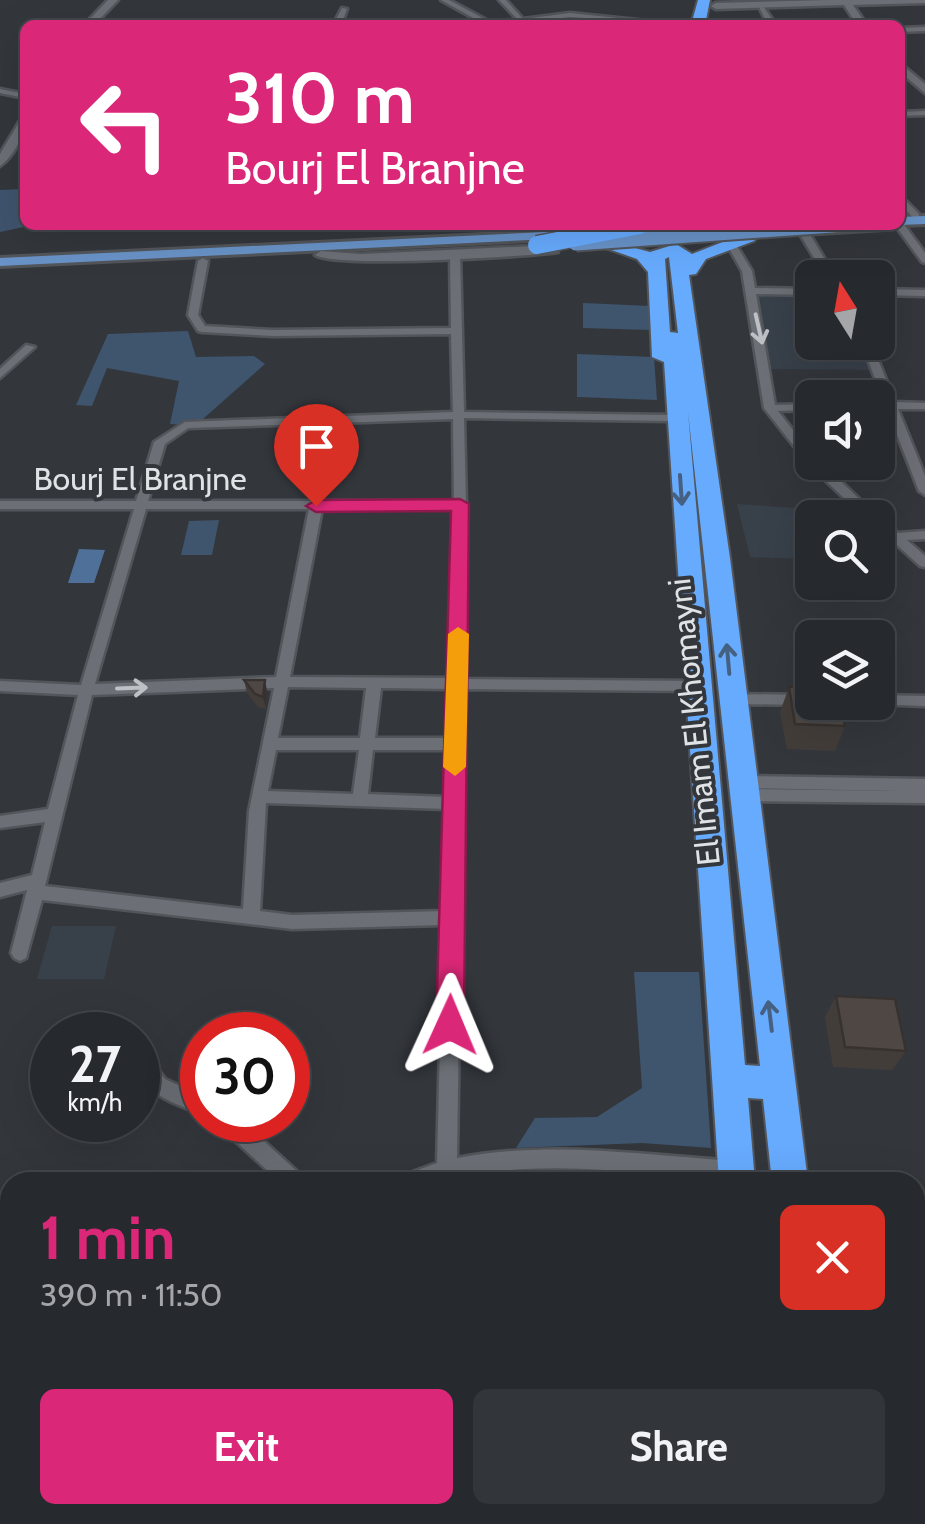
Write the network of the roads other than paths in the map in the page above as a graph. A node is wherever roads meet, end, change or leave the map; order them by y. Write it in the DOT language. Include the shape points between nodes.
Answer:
graph roads {
  1 [pos="113,0"];
  2 [pos="444,0"];
  3 [pos="502,0"];
  4 [pos="925,0"];
  5 [pos="710,2"];
  6 [pos="846,2"];
  7 [pos="580,4"];
  8 [pos="761,5"];
  9 [pos="344,9"];
  10 [pos="586,16"];
  11 [pos="520,18"];
  12 [pos="94,20"];
  13 [pos="339,20"];
  14 [pos="481,20"];
  15 [pos="511,20"];
  16 [pos="607,20"];
  17 [pos="769,20"];
  18 [pos="909,74"];
  19 [pos="925,90"];
  20 [pos="20,137"];
  21 [pos="0,163"];
  22 [pos="909,221"];
  23 [pos="588,230"];
  24 [pos="622,230"];
  25 [pos="736,230"];
  26 [pos="793,230"];
  27 [pos="805,230"];
  28 [pos="736,235"];
  29 [pos="545,240"];
  30 [pos="609,246"];
  31 [pos="327,254"];
  32 [pos="455,255"];
  33 [pos="822,260"];
  34 [pos="925,260"];
  35 [pos="204,261"];
  36 [pos="672,262"];
  37 [pos="3,268"];
  38 [pos="751,292"];
  39 [pos="795,292"];
  40 [pos="895,292"];
  41 [pos="925,292"];
  42 [pos="454,331"];
  43 [pos="30,348"];
  44 [pos="0,375"];
  45 [pos="895,405"];
  46 [pos="925,406"];
  47 [pos="795,407"];
  48 [pos="770,408"];
  49 [pos="895,413"];
  50 [pos="460,415"];
  51 [pos="674,427"];
  52 [pos="795,439"];
  53 [pos="832,480"];
  54 [pos="925,491"];
  55 [pos="854,500"];
  56 [pos="460,504"];
  57 [pos="0,506"];
  58 [pos="316,506"];
  59 [pos="141,508"];
  60 [pos="925,535"];
  61 [pos="895,536"];
  62 [pos="688,555"];
  63 [pos="718,558"];
  64 [pos="925,562"];
  65 [pos="282,682"];
  66 [pos="458,683"];
  67 [pos="374,684"];
  68 [pos="0,686"];
  69 [pos="697,686"];
  70 [pos="86,690"];
  71 [pos="733,699"];
  72 [pos="795,700"];
  73 [pos="895,700"];
  74 [pos="925,700"];
  75 [pos="271,744"];
  76 [pos="367,744"];
  77 [pos="456,744"];
  78 [pos="925,785"];
  79 [pos="744,789"];
  80 [pos="260,797"];
  81 [pos="925,797"];
  82 [pos="360,799"];
  83 [pos="453,803"];
  84 [pos="56,814"];
  85 [pos="0,822"];
  86 [pos="35,886"];
  87 [pos="0,890"];
  88 [pos="251,918"];
  89 [pos="452,918"];
  90 [pos="20,953"];
  91 [pos="728,1080"];
  92 [pos="778,1084"];
  93 [pos="249,1142"];
  94 [pos="447,1168"];
  95 [pos="278,1172"];
  96 [pos="437,1172"];
  97 [pos="674,1172"];
  98 [pos="736,1172"];
  99 [pos="789,1172"];
  1 -- 12 [label="street"];
  2 -- 14 [label="street"];
  3 -- 11 [label="street"];
  4 -- 6 [label="street"];
  5 -- 8 [label="street"];
  6 -- 8 [label="street"];
  7 -- 10 [label="street"];
  8 -- 17 [label="street"];
  9 -- 13 [label="street"];
  10 -- 11 [label="street"];
  10 -- 16 [label="street"];
  11 -- 15 [label="street"];
  18 -- 19 [label="street"];
  20 -- 21 [label="street"];
  22 -- 34 [label="street"];
  23 -- 29 [label="highway"];
  24 -- 29 [label="highway, bridge"];
  25 -- 29 [label="main road, bridge"];
  26 -- 28 [label="street"];
  27 -- 33 [label="street"];
  28 -- 29 [label="main road"];
  28 -- 30 [label="street"];
  28 -- 36 [label="highway"];
  28 -- 38 [label="street"];
  29 -- 31 [label="main road"];
  29 -- 37 [label="main road"];
  30 -- 32 [label="street"];
  30 -- 36 [label="highway"];
  31 -- 32 [label="street"];
  31 -- 35 [label="main road"];
  32 -- 42 [label="street"];
  35 -- 37 [label="main road"];
  35 -- 42 [label="street" via="193,315 202,329"];
  36 -- 51 [label="highway"];
  36 -- 63 [label="highway, El Imam El Khomayni"];
  38 -- 39 [label="street"];
  38 -- 48 [label="street, one-way"];
  40 -- 41 [label="street"];
  42 -- 50 [label="street"];
  43 -- 44 [label="street"];
  45 -- 46 [label="street"];
  47 -- 48 [label="street"];
  48 -- 52 [label="street"];
  49 -- 54 [label="street"];
  50 -- 51 [label="street"];
  50 -- 56 [label="street"];
  50 -- 59 [label="street" via="185,425 160,442"];
  51 -- 62 [label="highway, one-way"];
  53 -- 55 [label="street"];
  56 -- 58 [label="street, Bourj El Branjne"];
  56 -- 66 [label="street"];
  57 -- 59 [label="street, Bourj El Branjne"];
  58 -- 59 [label="street, Bourj El Branjne"];
  58 -- 65 [label="street"];
  59 -- 70 [label="street"];
  60 -- 61 [label="street"];
  61 -- 64 [label="street"];
  62 -- 63 [label="highway"];
  62 -- 69 [label="highway"];
  71 -- 63 [label="highway, El Imam El Khomayni, one-way"];
  65 -- 67 [label="street"];
  70 -- 65 [label="street, one-way"];
  65 -- 75 [label="street"];
  66 -- 67 [label="street"];
  66 -- 69 [label="street"];
  66 -- 77 [label="street"];
  67 -- 76 [label="street"];
  68 -- 70 [label="street"];
  69 -- 91 [label="highway"];
  70 -- 84 [label="street"];
  71 -- 72 [label="street"];
  71 -- 79 [label="highway, El Imam El Khomayni"];
  73 -- 74 [label="street"];
  75 -- 76 [label="street"];
  75 -- 80 [label="street"];
  76 -- 77 [label="street"];
  76 -- 82 [label="street"];
  77 -- 83 [label="street"];
  78 -- 79 [label="street"];
  79 -- 81 [label="street"];
  92 -- 79 [label="highway, El Imam El Khomayni, one-way"];
  80 -- 82 [label="street"];
  80 -- 88 [label="street"];
  82 -- 83 [label="street"];
  83 -- 89 [label="street"];
  84 -- 85 [label="street"];
  84 -- 86 [label="street"];
  86 -- 87 [label="street"];
  86 -- 88 [label="street"];
  86 -- 90 [label="street"];
  88 -- 89 [label="street"];
  89 -- 94 [label="street"];
  91 -- 92 [label="highway"];
  91 -- 98 [label="highway"];
  92 -- 99 [label="highway, El Imam El Khomayni"];
  93 -- 95 [label="street"];
  94 -- 96 [label="street"];
  94 -- 97 [label="street" via="502,1158"];
}
